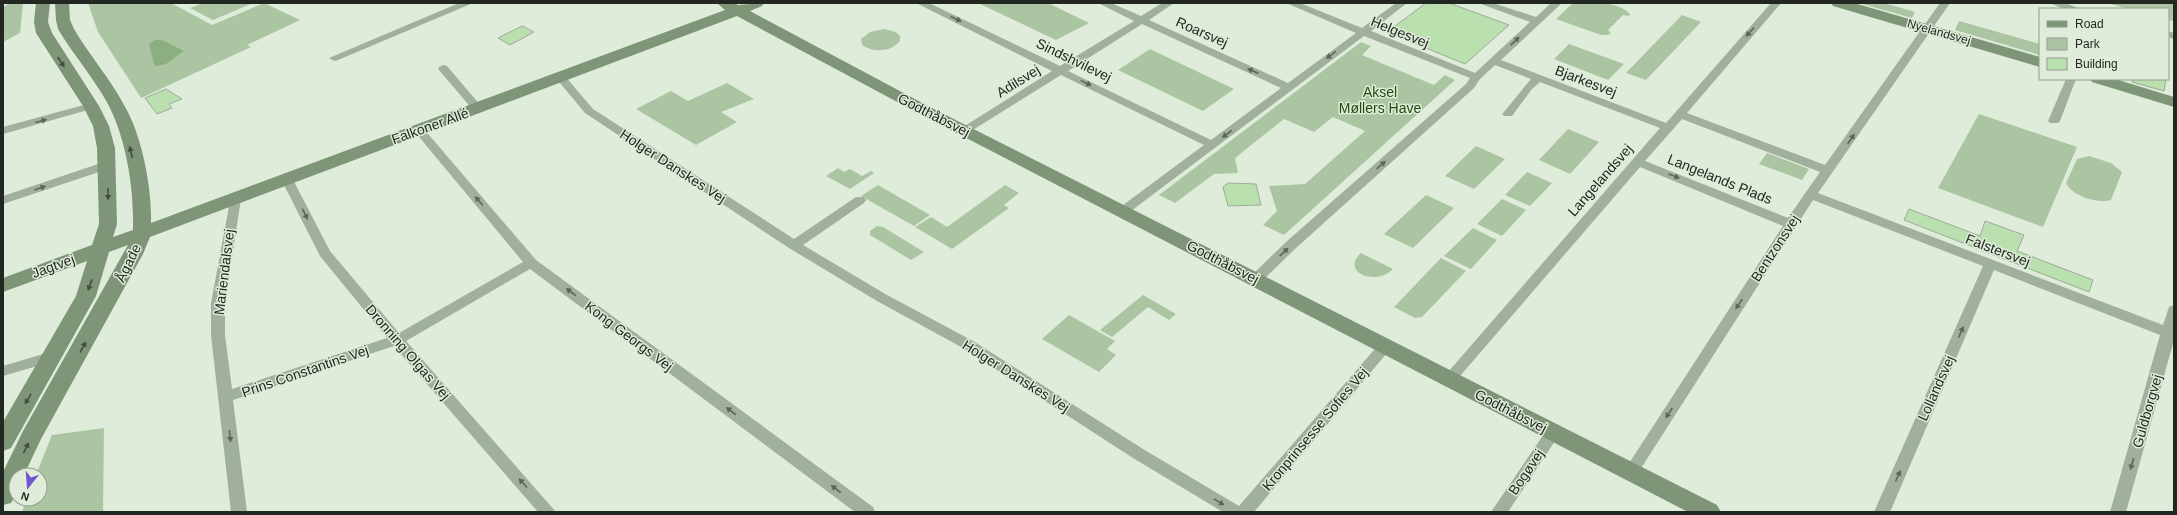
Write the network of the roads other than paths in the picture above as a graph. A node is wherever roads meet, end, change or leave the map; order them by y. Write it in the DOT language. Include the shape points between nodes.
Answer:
graph roads {
  1 [pos="43,3"];
  2 [pos="62,3"];
  3 [pos="468,3"];
  4 [pos="724,3"];
  5 [pos="757,3"];
  6 [pos="921,3"];
  7 [pos="1103,3"];
  8 [pos="1169,3"];
  9 [pos="1291,3"];
  10 [pos="1402,3"];
  11 [pos="1483,3"];
  12 [pos="1557,3"];
  13 [pos="1776,3"];
  14 [pos="1838,3"];
  15 [pos="1945,3"];
  16 [pos="2054,3"];
  17 [pos="2072,8"];
  18 [pos="738,10"];
  19 [pos="1141,20"];
  20 [pos="1537,21"];
  21 [pos="1925,29"];
  22 [pos="1362,32"];
  23 [pos="334,58"];
  24 [pos="1494,62"];
  25 [pos="2039,62"];
  26 [pos="443,68"];
  27 [pos="1060,70"];
  28 [pos="560,77"];
  29 [pos="1476,77"];
  30 [pos="1538,78"];
  31 [pos="2071,80"];
  32 [pos="2101,80"];
  33 [pos="1289,87"];
  34 [pos="2174,102"];
  35 [pos="91,106"];
  36 [pos="477,108"];
  37 [pos="1508,114"];
  38 [pos="1679,114"];
  39 [pos="2054,121"];
  40 [pos="1667,127"];
  41 [pos="419,130"];
  42 [pos="3,131"];
  43 [pos="964,131"];
  44 [pos="1212,145"];
  45 [pos="1638,162"];
  46 [pos="107,165"];
  47 [pos="1829,171"];
  48 [pos="287,179"];
  49 [pos="1812,195"];
  50 [pos="234,199"];
  51 [pos="3,200"];
  52 [pos="860,200"];
  53 [pos="1123,211"];
  54 [pos="1790,224"];
  55 [pos="142,232"];
  56 [pos="794,245"];
  57 [pos="102,248"];
  58 [pos="531,263"];
  59 [pos="1990,265"];
  60 [pos="1256,279"];
  61 [pos="3,285"];
  62 [pos="2174,310"];
  63 [pos="2172,334"];
  64 [pos="396,340"];
  65 [pos="1385,347"];
  66 [pos="53,356"];
  67 [pos="3,371"];
  68 [pos="1449,379"];
  69 [pos="226,398"];
  70 [pos="1553,432"];
  71 [pos="3,442"];
  72 [pos="1631,472"];
  73 [pos="3,496"];
  74 [pos="239,512"];
  75 [pos="548,512"];
  76 [pos="867,512"];
  77 [pos="1236,512"];
  78 [pos="1244,512"];
  79 [pos="1499,512"];
  80 [pos="1710,512"];
  81 [pos="1882,512"];
  82 [pos="2118,512"];
  1 -- 35 [label="street, Ågade, one-way" via="42,28 51,47"];
  55 -- 2 [label="street, Ågade, one-way" via="139,189 122,118 110,94 70,37 63,20"];
  3 -- 23 [label="street"];
  4 -- 18 [label="street, Godthåbsvej"];
  5 -- 18 [label="street, Falkoner Allé"];
  6 -- 27 [label="street, Sindshvilevej, one-way"];
  7 -- 19 [label="street, Roarsvej"];
  8 -- 19 [label="street, Adilsvej"];
  9 -- 22 [label="street, Helgesvej"];
  10 -- 22 [label="street"];
  11 -- 20 [label="street"];
  12 -- 20 [label="street"];
  13 -- 38 [label="street, Langelandsvej, one-way"];
  14 -- 21 [label="street, Nyelandsvej"];
  15 -- 21 [label="street, Bentzonsvej"];
  16 -- 17 [label="street"];
  18 -- 28 [label="street, Falkoner Allé"];
  18 -- 43 [label="street, Godthåbsvej"];
  19 -- 27 [label="street, Adilsvej"];
  33 -- 19 [label="street, Roarsvej, one-way"];
  24 -- 20 [label="street, one-way"];
  21 -- 25 [label="street, Nyelandsvej"];
  47 -- 21 [label="street, Bentzonsvej, one-way"];
  22 -- 29 [label="street, Helgesvej"];
  22 -- 33 [label="street, one-way"];
  24 -- 29 [label="street"];
  24 -- 30 [label="street, Bjarkesvej"];
  26 -- 36 [label="street"];
  27 -- 43 [label="street, Adilsvej"];
  27 -- 44 [label="street, Sindshvilevej, one-way"];
  28 -- 36 [label="street, Falkoner Allé"];
  28 -- 56 [label="street, Holger Danskes Vej" via="589,111"];
  60 -- 29 [label="street, one-way" via="1470,86"];
  30 -- 37 [label="street"];
  30 -- 40 [label="street, Bjarkesvej"];
  31 -- 39 [label="street"];
  32 -- 34 [label="street"];
  33 -- 44 [label="street, one-way"];
  42 -- 35 [label="street, one-way"];
  35 -- 46 [label="street, Ågade" via="104,136"];
  36 -- 41 [label="street, Falkoner Allé"];
  38 -- 40 [label="street, Langelandsvej"];
  38 -- 47 [label="street"];
  40 -- 45 [label="street, Langelandsvej"];
  41 -- 48 [label="street, Falkoner Allé"];
  58 -- 41 [label="street, Kong Georgs Vej, one-way"];
  43 -- 53 [label="street, Godthåbsvej"];
  44 -- 53 [label="street"];
  45 -- 54 [label="street, Langelands Plads, one-way"];
  45 -- 68 [label="street, Langelandsvej"];
  51 -- 46 [label="street, one-way"];
  46 -- 57 [label="street, Ågade, one-way" via="108,216"];
  47 -- 49 [label="street, Bentzonsvej"];
  48 -- 50 [label="street, Falkoner Allé"];
  48 -- 64 [label="street, Dronning Olgas Vej, one-way" via="325,253"];
  49 -- 54 [label="street, Bentzonsvej"];
  49 -- 59 [label="street, Falstersvej"];
  50 -- 55 [label="street, Falkoner Allé"];
  50 -- 69 [label="street, Mariendalsvej" via="218,303 218,335"];
  52 -- 56 [label="street"];
  53 -- 60 [label="street, Godthåbsvej"];
  54 -- 72 [label="street, Bentzonsvej, one-way"];
  55 -- 57 [label="street, Falkoner Allé"];
  73 -- 55 [label="street, Ågade, one-way" via="31,437 134,254"];
  56 -- 77 [label="street, Holger Danskes Vej, one-way" via="998,363 1114,438"];
  57 -- 61 [label="street, Jagtvej"];
  57 -- 66 [label="street, Ågade, one-way" via="86,296"];
  58 -- 64 [label="street, Prins Constantins Vej"];
  76 -- 58 [label="street, Kong Georgs Vej, one-way"];
  59 -- 63 [label="street, Falstersvej"];
  81 -- 59 [label="street, Lollandsvej, one-way"];
  60 -- 65 [label="street, Godthåbsvej"];
  62 -- 63 [label="street, Guldborgvej"];
  63 -- 82 [label="street, Guldborgvej, one-way"];
  64 -- 69 [label="street, Prins Constantins Vej"];
  75 -- 64 [label="street, Dronning Olgas Vej, one-way"];
  65 -- 68 [label="street, Godthåbsvej"];
  65 -- 78 [label="street, Kronprinsesse Sofies Vej"];
  66 -- 67 [label="street"];
  66 -- 71 [label="street, Ågade, one-way"];
  68 -- 70 [label="street, Godthåbsvej"];
  69 -- 74 [label="street, Mariendalsvej, one-way"];
  70 -- 72 [label="street, Godthåbsvej"];
  70 -- 79 [label="street, Bogøvej"];
  72 -- 80 [label="street, Godthåbsvej"];
}
